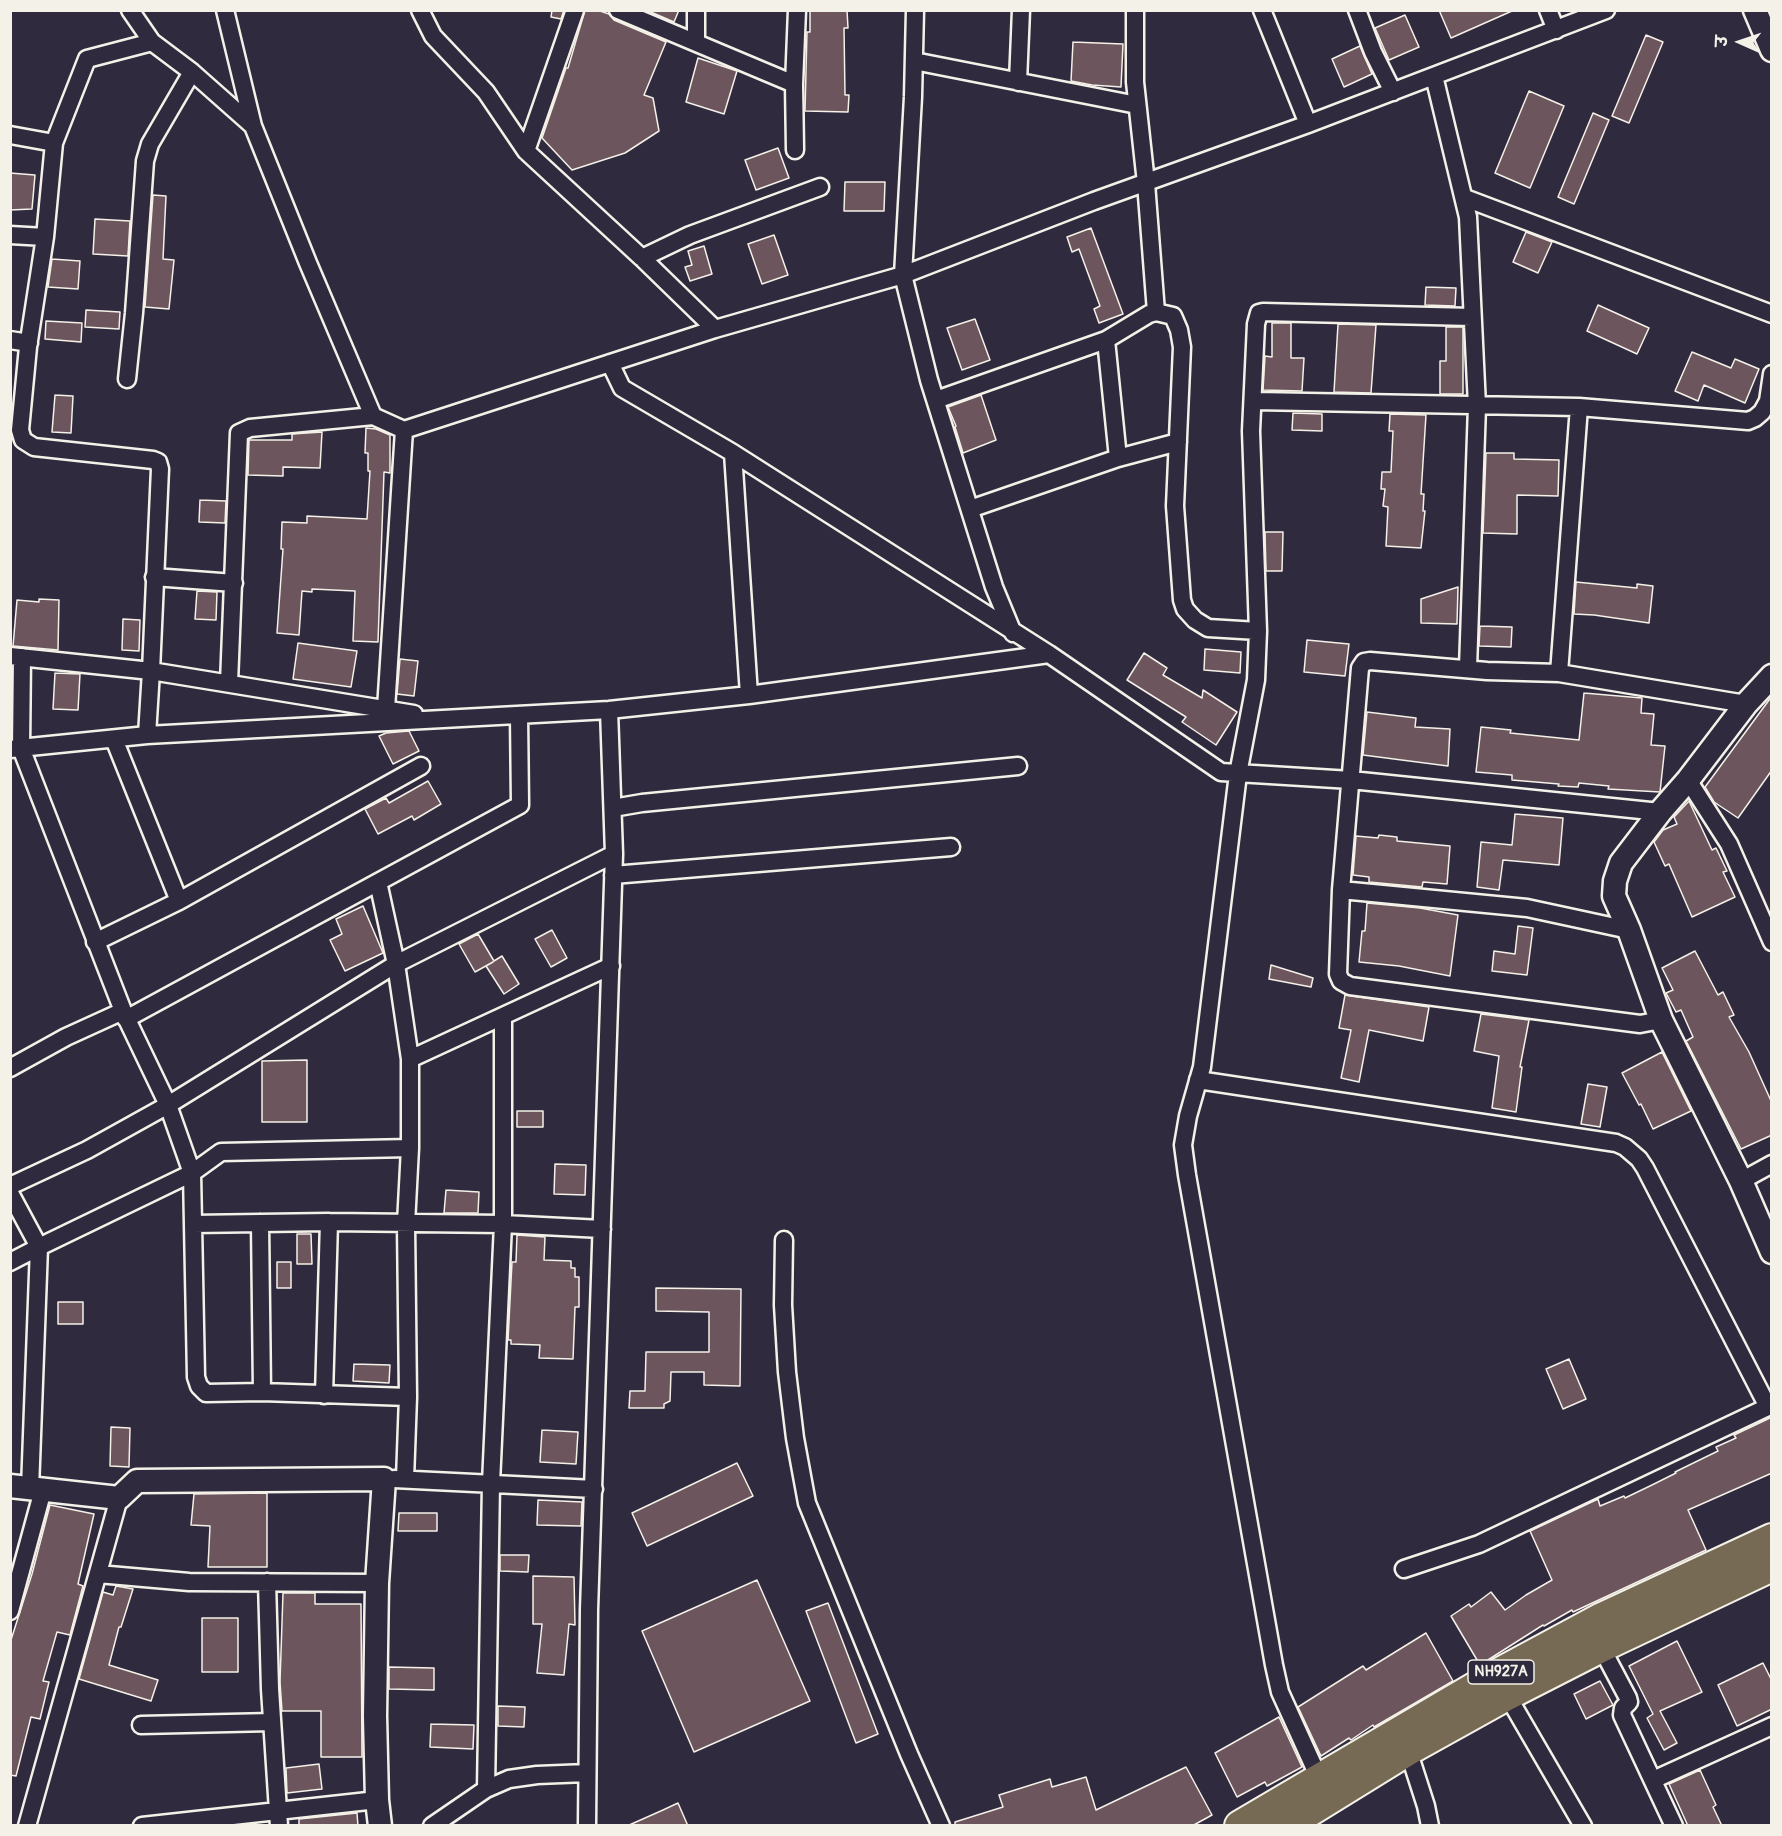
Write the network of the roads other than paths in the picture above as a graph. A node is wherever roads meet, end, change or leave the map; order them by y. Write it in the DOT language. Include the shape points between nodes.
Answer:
graph roads {
  1 [pos="130,10"];
  2 [pos="225,10"];
  3 [pos="420,10"];
  4 [pos="575,10"];
  5 [pos="618,10"];
  6 [pos="696,10"];
  7 [pos="797,10"];
  8 [pos="915,10"];
  9 [pos="1021,10"];
  10 [pos="1135,10"];
  11 [pos="1262,10"];
  12 [pos="1357,10"];
  13 [pos="1548,10"];
  14 [pos="1606,10"];
  15 [pos="1755,10"];
  16 [pos="1556,30"];
  17 [pos="152,42"];
  18 [pos="696,42"];
  19 [pos="1772,50"];
  20 [pos="914,61"];
  21 [pos="192,72"];
  22 [pos="1434,76"];
  23 [pos="1018,82"];
  24 [pos="794,84"];
  25 [pos="1393,92"];
  26 [pos="1137,105"];
  27 [pos="1308,124"];
  28 [pos="253,126"];
  29 [pos="10,135"];
  30 [pos="54,143"];
  31 [pos="795,150"];
  32 [pos="526,151"];
  33 [pos="1146,183"];
  34 [pos="820,187"];
  35 [pos="1465,198"];
  36 [pos="10,235"];
  37 [pos="45,237"];
  38 [pos="642,258"];
  39 [pos="903,275"];
  40 [pos="1156,312"];
  41 [pos="1772,314"];
  42 [pos="1472,317"];
  43 [pos="715,329"];
  44 [pos="10,340"];
  45 [pos="1106,340"];
  46 [pos="28,342"];
  47 [pos="610,363"];
  48 [pos="1772,374"];
  49 [pos="127,379"];
  50 [pos="936,400"];
  51 [pos="1254,401"];
  52 [pos="1477,406"];
  53 [pos="1579,407"];
  54 [pos="373,416"];
  55 [pos="404,430"];
  56 [pos="1178,442"];
  57 [pos="733,453"];
  58 [pos="1118,458"];
  59 [pos="970,509"];
  60 [pos="154,578"];
  61 [pos="234,583"];
  62 [pos="1258,631"];
  63 [pos="1013,633"];
  64 [pos="1049,654"];
  65 [pos="16,657"];
  66 [pos="1468,669"];
  67 [pos="151,671"];
  68 [pos="1559,673"];
  69 [pos="1772,676"];
  70 [pos="229,684"];
  71 [pos="749,695"];
  72 [pos="1746,704"];
  73 [pos="386,709"];
  74 [pos="609,710"];
  75 [pos="519,715"];
  76 [pos="445,719"];
  77 [pos="147,735"];
  78 [pos="114,739"];
  79 [pos="16,748"];
  80 [pos="421,766"];
  81 [pos="1018,766"];
  82 [pos="1238,774"];
  83 [pos="1351,780"];
  84 [pos="1688,780"];
  85 [pos="613,808"];
  86 [pos="1660,812"];
  87 [pos="951,847"];
  88 [pos="614,854"];
  89 [pos="613,875"];
  90 [pos="378,882"];
  91 [pos="1341,890"];
  92 [pos="179,901"];
  93 [pos="1629,930"];
  94 [pos="95,942"];
  95 [pos="1772,942"];
  96 [pos="396,963"];
  97 [pos="611,966"];
  98 [pos="125,1015"];
  99 [pos="503,1016"];
  100 [pos="1661,1020"];
  101 [pos="410,1059"];
  102 [pos="10,1068"];
  103 [pos="1198,1080"];
  104 [pos="168,1105"];
  105 [pos="410,1148"];
  106 [pos="1772,1164"];
  107 [pos="192,1173"];
  108 [pos="1741,1181"];
  109 [pos="10,1186"];
  110 [pos="10,1193"];
  111 [pos="329,1222"];
  112 [pos="260,1223"];
  113 [pos="193,1224"];
  114 [pos="406,1224"];
  115 [pos="503,1224"];
  116 [pos="602,1229"];
  117 [pos="784,1240"];
  118 [pos="39,1247"];
  119 [pos="1772,1252"];
  120 [pos="10,1262"];
  121 [pos="262,1392"];
  122 [pos="324,1395"];
  123 [pos="408,1397"];
  124 [pos="1770,1406"];
  125 [pos="394,1479"];
  126 [pos="491,1483"];
  127 [pos="28,1488"];
  128 [pos="594,1489"];
  129 [pos="119,1498"];
  130 [pos="1772,1539"];
  131 [pos="1772,1566"];
  132 [pos="1404,1569"];
  133 [pos="98,1574"];
  134 [pos="267,1582"];
  135 [pos="377,1582"];
  136 [pos="10,1611"];
  137 [pos="1601,1647"];
  138 [pos="1507,1695"];
  139 [pos="272,1722"];
  140 [pos="141,1725"];
  141 [pos="1429,1726"];
  142 [pos="1772,1726"];
  143 [pos="1408,1750"];
  144 [pos="1375,1758"];
  145 [pos="587,1773"];
  146 [pos="1319,1778"];
  147 [pos="1653,1780"];
  148 [pos="486,1789"];
  149 [pos="377,1800"];
  150 [pos="278,1817"];
  151 [pos="27,1826"];
  152 [pos="141,1826"];
  153 [pos="380,1826"];
  154 [pos="432,1826"];
  155 [pos="586,1826"];
  156 [pos="941,1826"];
  157 [pos="1240,1826"];
  158 [pos="1285,1826"];
  159 [pos="1430,1826"];
  160 [pos="1582,1826"];
  161 [pos="1674,1826"];
  1 -- 17 [label="street"];
  2 -- 28 [label="street"];
  3 -- 32 [label="street" via="433,36 486,92"];
  4 -- 32 [label="street"];
  5 -- 18 [label="street"];
  6 -- 18 [label="street"];
  7 -- 24 [label="street"];
  8 -- 20 [label="street"];
  9 -- 23 [label="street"];
  10 -- 26 [label="street"];
  11 -- 27 [label="street"];
  12 -- 25 [label="street"];
  13 -- 16 [label="street"];
  14 -- 16 [label="street"];
  15 -- 19 [label="street"];
  16 -- 22 [label="street"];
  17 -- 21 [label="street"];
  17 -- 30 [label="street" via="87,58"];
  18 -- 24 [label="street"];
  20 -- 23 [label="street"];
  20 -- 39 [label="street"];
  21 -- 28 [label="street"];
  21 -- 49 [label="street" via="150,144 145,162"];
  22 -- 25 [label="street"];
  22 -- 35 [label="street"];
  23 -- 26 [label="street"];
  24 -- 31 [label="street"];
  25 -- 27 [label="street"];
  26 -- 33 [label="street"];
  27 -- 33 [label="street"];
  28 -- 54 [label="street"];
  29 -- 30 [label="street"];
  30 -- 37 [label="street"];
  32 -- 38 [label="street"];
  33 -- 39 [label="street"];
  33 -- 40 [label="street"];
  34 -- 38 [label="street" via="690,235"];
  35 -- 41 [label="street"];
  35 -- 42 [label="street"];
  36 -- 37 [label="street"];
  37 -- 46 [label="street"];
  38 -- 43 [label="street"];
  39 -- 43 [label="street"];
  39 -- 50 [label="street"];
  40 -- 45 [label="street"];
  40 -- 56 [label="street" via="1173,316 1182,347"];
  42 -- 51 [label="street" via="1259,313"];
  42 -- 52 [label="street"];
  43 -- 47 [label="street"];
  44 -- 46 [label="street"];
  45 -- 50 [label="street"];
  45 -- 58 [label="street"];
  46 -- 60 [label="street" via="20,430 23,440 34,447 158,462 160,492"];
  47 -- 55 [label="street"];
  47 -- 57 [label="street" via="622,388"];
  48 -- 53 [label="street" via="1765,406 1748,421"];
  50 -- 59 [label="street"];
  51 -- 52 [label="street"];
  51 -- 62 [label="street" via="1251,431"];
  52 -- 53 [label="street"];
  52 -- 66 [label="street"];
  53 -- 68 [label="street"];
  54 -- 55 [label="street"];
  54 -- 61 [label="street" via="250,428 239,433"];
  55 -- 73 [label="street"];
  56 -- 58 [label="street"];
  56 -- 62 [label="street" via="1175,506 1185,609 1208,628"];
  57 -- 63 [label="street"];
  57 -- 71 [label="street"];
  58 -- 59 [label="street"];
  59 -- 63 [label="street"];
  60 -- 61 [label="street"];
  60 -- 67 [label="street"];
  61 -- 70 [label="street"];
  62 -- 82 [label="street" via="1256,680"];
  63 -- 64 [label="street"];
  64 -- 71 [label="street"];
  64 -- 82 [label="street" via="1221,772"];
  65 -- 67 [label="street"];
  65 -- 79 [label="street"];
  66 -- 68 [label="street"];
  66 -- 83 [label="street" via="1364,662 1359,675"];
  67 -- 70 [label="street"];
  67 -- 77 [label="street"];
  68 -- 72 [label="street"];
  69 -- 72 [label="street"];
  70 -- 73 [label="street"];
  71 -- 74 [label="street"];
  72 -- 84 [label="street"];
  73 -- 76 [label="street"];
  74 -- 75 [label="street"];
  74 -- 85 [label="street"];
  75 -- 76 [label="street"];
  75 -- 90 [label="street" via="520,805"];
  76 -- 77 [label="street"];
  77 -- 78 [label="street"];
  78 -- 79 [label="street"];
  78 -- 92 [label="street"];
  79 -- 94 [label="street"];
  80 -- 92 [label="street"];
  81 -- 85 [label="street"];
  82 -- 83 [label="street"];
  82 -- 103 [label="street"];
  83 -- 86 [label="street"];
  83 -- 91 [label="street"];
  84 -- 86 [label="street"];
  84 -- 95 [label="street" via="1729,844"];
  85 -- 88 [label="street"];
  86 -- 93 [label="street" via="1621,863 1615,881 1614,896"];
  87 -- 89 [label="street"];
  88 -- 89 [label="street"];
  88 -- 96 [label="street"];
  89 -- 97 [label="street"];
  90 -- 96 [label="street"];
  90 -- 98 [label="street"];
  91 -- 93 [label="street" via="1527,908"];
  91 -- 100 [label="street" via="1338,974 1344,984 1640,1024"];
  92 -- 94 [label="street"];
  93 -- 100 [label="street"];
  94 -- 98 [label="street"];
  96 -- 101 [label="street"];
  96 -- 104 [label="street"];
  97 -- 99 [label="street"];
  97 -- 116 [label="street"];
  98 -- 102 [label="street" via="66,1037"];
  98 -- 104 [label="street"];
  99 -- 101 [label="street"];
  99 -- 115 [label="street"];
  100 -- 108 [label="street"];
  101 -- 105 [label="street"];
  103 -- 124 [label="street" via="1625,1147 1645,1168"];
  103 -- 146 [label="street" via="1183,1145 1186,1175 1274,1665 1280,1692"];
  104 -- 107 [label="street"];
  104 -- 109 [label="street" via="87,1150"];
  105 -- 107 [label="street" via="221,1152"];
  105 -- 114 [label="street"];
  106 -- 108 [label="street"];
  107 -- 113 [label="street"];
  107 -- 118 [label="street"];
  108 -- 119 [label="street"];
  110 -- 118 [label="street"];
  111 -- 112 [label="street"];
  111 -- 114 [label="street"];
  111 -- 122 [label="street"];
  112 -- 113 [label="street"];
  112 -- 121 [label="street"];
  113 -- 121 [label="street" via="199,1386 206,1393"];
  114 -- 115 [label="street"];
  114 -- 123 [label="street"];
  115 -- 116 [label="street"];
  115 -- 126 [label="street"];
  116 -- 128 [label="street"];
  117 -- 156 [label="street" via="787,1372 807,1503"];
  118 -- 120 [label="street"];
  118 -- 127 [label="street"];
  121 -- 122 [label="street"];
  122 -- 123 [label="street"];
  123 -- 125 [label="street"];
  124 -- 132 [label="street" via="1479,1544"];
  125 -- 126 [label="street"];
  125 -- 129 [label="street" via="137,1481"];
  125 -- 135 [label="street"];
  126 -- 128 [label="street"];
  126 -- 148 [label="street"];
  127 -- 129 [label="street"];
  127 -- 136 [label="street"];
  128 -- 145 [label="street"];
  129 -- 133 [label="street"];
  130 -- 141 [label="highway, NH927A" via="1602,1618 1500,1673"];
  131 -- 137 [label="highway, NH927A"];
  133 -- 134 [label="street" via="189,1582"];
  133 -- 151 [label="street"];
  134 -- 135 [label="street"];
  134 -- 139 [label="street"];
  135 -- 149 [label="street"];
  137 -- 138 [label="highway, NH927A"];
  137 -- 147 [label="street" via="1628,1698 1622,1714"];
  138 -- 141 [label="highway, NH927A"];
  138 -- 160 [label="street"];
  139 -- 140 [label="street"];
  139 -- 150 [label="street"];
  141 -- 143 [label="highway, NH927A"];
  141 -- 144 [label="highway, NH927A"];
  142 -- 147 [label="street"];
  143 -- 144 [label="highway, NH927A"];
  143 -- 159 [label="street"];
  144 -- 146 [label="highway, NH927A"];
  144 -- 158 [label="highway, NH927A"];
  145 -- 148 [label="street" via="509,1779"];
  145 -- 155 [label="street"];
  146 -- 157 [label="highway, NH927A"];
  147 -- 161 [label="street"];
  148 -- 154 [label="street"];
  149 -- 150 [label="street"];
  149 -- 153 [label="street"];
  150 -- 152 [label="street"];
}
